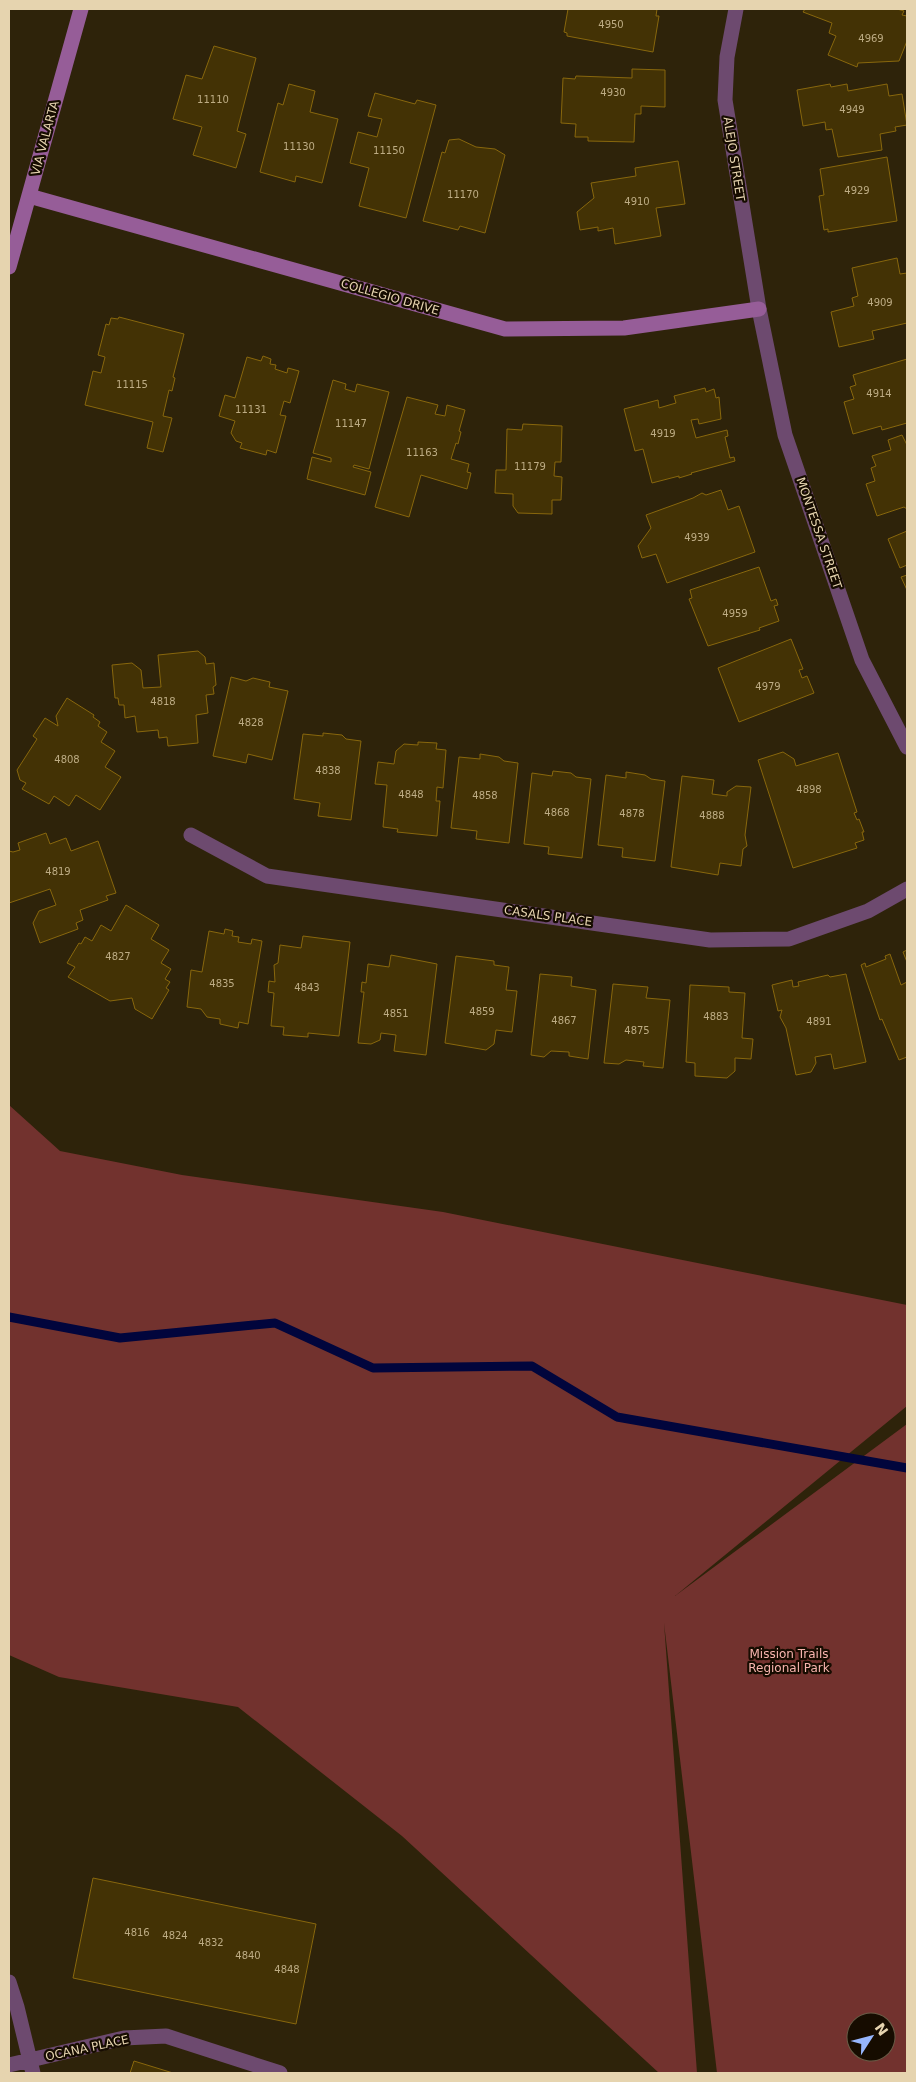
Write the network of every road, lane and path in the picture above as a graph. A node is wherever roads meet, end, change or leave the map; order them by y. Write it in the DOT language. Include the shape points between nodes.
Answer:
graph roads {
  1 [pos="81,9"];
  2 [pos="736,9"];
  3 [pos="29,196"];
  4 [pos="9,266"];
  5 [pos="759,310"];
  6 [pos="907,747"];
  7 [pos="191,835"];
  8 [pos="907,889"];
  9 [pos="9,1982"];
  10 [pos="9,2065"];
  11 [pos="32,2067"];
  12 [pos="280,2073"];
  1 -- 3 [label="street, VIA VALARTA"];
  2 -- 5 [label="street, ALEJO STREET" via="727,57 725,100"];
  3 -- 4 [label="street, VIA VALARTA"];
  3 -- 5 [label="street, COLLEGIO DRIVE" via="505,329 624,328"];
  5 -- 6 [label="street, MONTESSA STREET" via="785,435 862,660"];
  7 -- 8 [label="street, CASALS PLACE" via="267,876 710,940 790,939 868,911"];
  9 -- 11 [label="street"];
  10 -- 11 [label="street, OCANA PLACE"];
  11 -- 12 [label="street, OCANA PLACE" via="124,2038 166,2036"];
}
